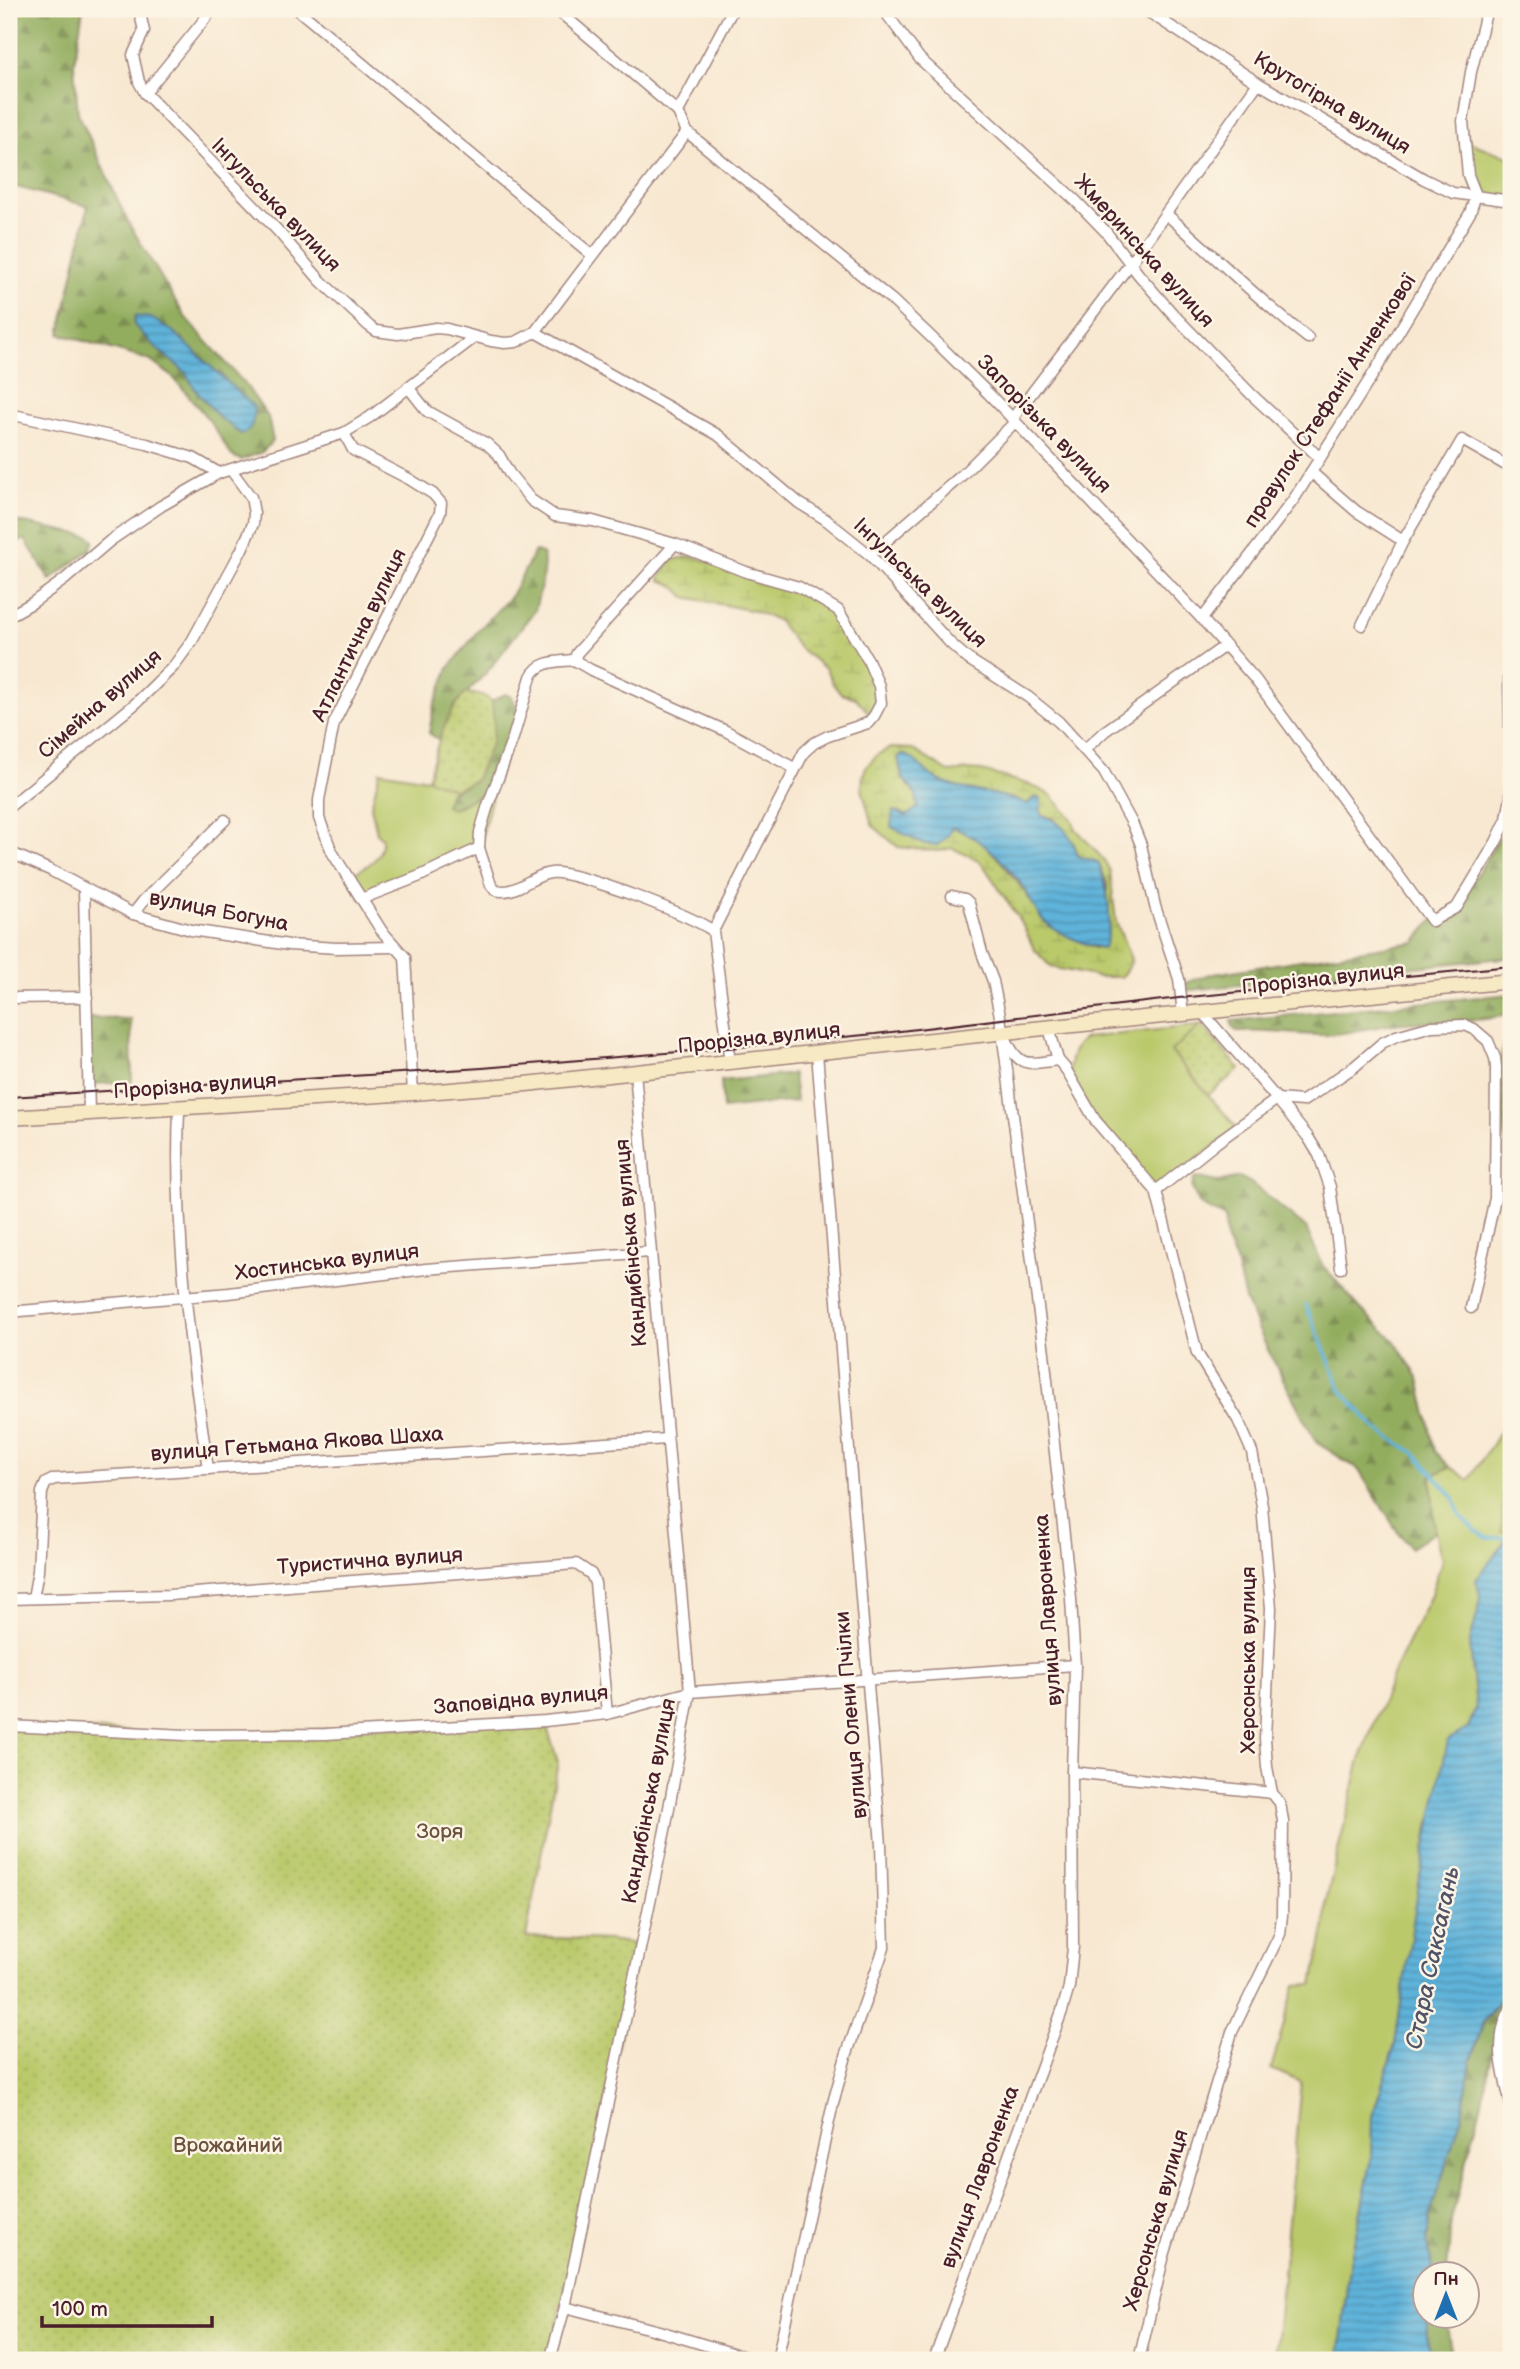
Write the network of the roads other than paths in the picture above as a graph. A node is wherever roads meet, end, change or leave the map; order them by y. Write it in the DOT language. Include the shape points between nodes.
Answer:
graph roads {
  1 [pos="139,9"];
  2 [pos="213,9"];
  3 [pos="297,9"];
  4 [pos="556,9"];
  5 [pos="733,9"];
  6 [pos="883,9"];
  7 [pos="1144,9"];
  8 [pos="1487,9"];
  9 [pos="1258,83"];
  10 [pos="145,93"];
  11 [pos="678,112"];
  12 [pos="687,132"];
  13 [pos="1476,195"];
  14 [pos="1511,201"];
  15 [pos="1166,214"];
  16 [pos="592,256"];
  17 [pos="1130,264"];
  18 [pos="535,332"];
  19 [pos="475,337"];
  20 [pos="1308,338"];
  21 [pos="408,387"];
  22 [pos="9,414"];
  23 [pos="1014,420"];
  24 [pos="344,433"];
  25 [pos="1320,458"];
  26 [pos="1511,468"];
  27 [pos="232,470"];
  28 [pos="1311,472"];
  29 [pos="219,474"];
  30 [pos="1403,541"];
  31 [pos="675,544"];
  32 [pos="870,555"];
  33 [pos="9,616"];
  34 [pos="1202,619"];
  35 [pos="1362,625"];
  36 [pos="1226,645"];
  37 [pos="1511,658"];
  38 [pos="574,660"];
  39 [pos="1084,750"];
  40 [pos="1511,764"];
  41 [pos="794,768"];
  42 [pos="9,807"];
  43 [pos="225,820"];
  44 [pos="479,848"];
  45 [pos="9,852"];
  46 [pos="84,889"];
  47 [pos="952,896"];
  48 [pos="361,899"];
  49 [pos="133,914"];
  50 [pos="713,932"];
  51 [pos="394,947"];
  52 [pos="1511,981"];
  53 [pos="87,997"];
  54 [pos="9,998"];
  55 [pos="1202,1012"];
  56 [pos="1183,1014"];
  57 [pos="1049,1028"];
  58 [pos="1003,1032"];
  59 [pos="817,1054"];
  60 [pos="1058,1060"];
  61 [pos="730,1062"];
  62 [pos="635,1072"];
  63 [pos="412,1093"];
  64 [pos="1277,1100"];
  65 [pos="179,1109"];
  66 [pos="89,1114"];
  67 [pos="9,1118"];
  68 [pos="1156,1191"];
  69 [pos="650,1252"];
  70 [pos="1341,1268"];
  71 [pos="184,1297"];
  72 [pos="1471,1308"];
  73 [pos="9,1312"];
  74 [pos="667,1439"];
  75 [pos="208,1469"];
  76 [pos="33,1598"];
  77 [pos="9,1599"];
  78 [pos="1075,1665"];
  79 [pos="868,1679"];
  80 [pos="690,1692"];
  81 [pos="607,1714"];
  82 [pos="9,1726"];
  83 [pos="1072,1772"];
  84 [pos="1272,1793"];
  85 [pos="1511,2008"];
  86 [pos="1511,2105"];
  87 [pos="565,2307"];
  88 [pos="738,2358"];
  89 [pos="550,2360"];
  90 [pos="755,2360"];
  91 [pos="777,2360"];
  92 [pos="934,2360"];
  93 [pos="1139,2360"];
  1 -- 10 [label="street, Інгульська вулиця" via="144,30 133,61"];
  2 -- 10 [label="street"];
  3 -- 16 [label="street"];
  4 -- 11 [label="street, Запорізька вулиця"];
  5 -- 11 [label="street"];
  6 -- 17 [label="street, Жмеринська вулиця" via="920,60 1076,200"];
  7 -- 9 [label="street, Крутогірна вулиця"];
  8 -- 13 [label="street" via="1463,121 1465,160"];
  9 -- 13 [label="street, Крутогірна вулиця" via="1424,179 1454,193"];
  9 -- 15 [label="street"];
  10 -- 19 [label="street, Інгульська вулиця" via="369,326 398,334 447,329"];
  11 -- 12 [label="street, Запорізька вулиця"];
  12 -- 16 [label="street"];
  12 -- 23 [label="street, Запорізька вулиця" via="891,300"];
  13 -- 14 [label="street, Крутогірна вулиця"];
  13 -- 25 [label="street, провулок Стефанії Анненкової" via="1463,225"];
  15 -- 17 [label="street"];
  15 -- 20 [label="street"];
  16 -- 18 [label="street"];
  17 -- 23 [label="street"];
  17 -- 25 [label="street, Жмеринська вулиця" via="1252,395"];
  18 -- 19 [label="street, Інгульська вулиця" via="505,343"];
  18 -- 32 [label="street, Інгульська вулиця" via="718,435"];
  19 -- 21 [label="street"];
  21 -- 24 [label="street"];
  21 -- 31 [label="street" via="426,411 487,444 531,500 555,516 593,521"];
  22 -- 29 [label="street" via="147,444 193,458"];
  23 -- 32 [label="street" via="961,476"];
  23 -- 34 [label="street, Запорізька вулиця"];
  24 -- 27 [label="street"];
  24 -- 48 [label="street, Атлантична вулиця" via="353,450 409,479 442,503 334,723 319,818 332,852"];
  25 -- 28 [label="street, провулок Стефанії Анненкової"];
  26 -- 30 [label="street" via="1462,440"];
  27 -- 29 [label="street"];
  27 -- 42 [label="street, Сімейна вулиця" via="251,497 253,524 192,641 135,704"];
  28 -- 30 [label="street" via="1356,511"];
  28 -- 34 [label="street, провулок Стефанії Анненкової"];
  29 -- 33 [label="street" via="161,506"];
  30 -- 35 [label="street"];
  31 -- 38 [label="street"];
  31 -- 41 [label="street" via="819,597 843,616 867,660 879,686 880,709 867,723 814,743"];
  32 -- 39 [label="street, Інгульська вулиця" via="950,643 1043,709"];
  34 -- 36 [label="street, Запорізька вулиця"];
  36 -- 39 [label="street"];
  36 -- 40 [label="street, Запорізька вулиця" via="1432,921 1457,907 1505,824"];
  37 -- 40 [label="street"];
  38 -- 41 [label="street" via="726,730"];
  38 -- 44 [label="street" via="534,670 488,804"];
  39 -- 56 [label="street, Інгульська вулиця" via="1104,772 1141,845 1154,906 1179,979"];
  41 -- 50 [label="street"];
  43 -- 49 [label="street"];
  44 -- 48 [label="street"];
  44 -- 50 [label="street" via="491,885 499,891 544,874 574,875 640,898"];
  45 -- 46 [label="street, вулиця Богуна"];
  46 -- 49 [label="street, вулиця Богуна"];
  46 -- 53 [label="street"];
  47 -- 58 [label="street, вулиця Лавроненка" via="969,904"];
  48 -- 51 [label="street, Атлантична вулиця"];
  49 -- 51 [label="street, вулиця Богуна" via="191,930 289,945"];
  50 -- 61 [label="street"];
  51 -- 63 [label="street, Атлантична вулиця" via="405,957"];
  52 -- 55 [label="main road, Прорізна вулиця"];
  53 -- 54 [label="street"];
  53 -- 66 [label="street"];
  55 -- 56 [label="main road, Прорізна вулиця"];
  55 -- 64 [label="street"];
  56 -- 57 [label="main road, Прорізна вулиця"];
  57 -- 58 [label="main road, Прорізна вулиця"];
  57 -- 60 [label="street, Херсонська вулиця"];
  58 -- 59 [label="main road, Прорізна вулиця"];
  58 -- 60 [label="street" via="1018,1059 1027,1064"];
  58 -- 78 [label="street, вулиця Лавроненка" via="1045,1367"];
  59 -- 61 [label="main road, Прорізна вулиця"];
  59 -- 79 [label="street, вулиця Олени Пчілки"];
  60 -- 68 [label="street, Херсонська вулиця" via="1095,1120"];
  61 -- 62 [label="main road, Прорізна вулиця"];
  62 -- 63 [label="main road, Прорізна вулиця"];
  62 -- 69 [label="street, Кандибінська вулиця"];
  63 -- 65 [label="main road, Прорізна вулиця"];
  64 -- 68 [label="street"];
  64 -- 70 [label="street" via="1308,1137 1325,1168"];
  64 -- 72 [label="street" via="1303,1101 1382,1043 1414,1029 1458,1025 1482,1034 1492,1048 1496,1067 1495,1198"];
  65 -- 66 [label="main road, Прорізна вулиця"];
  65 -- 71 [label="street"];
  66 -- 67 [label="main road, Прорізна вулиця"];
  68 -- 84 [label="street, Херсонська вулиця" via="1197,1353 1238,1420 1258,1476 1271,1608 1265,1738"];
  69 -- 71 [label="street, Хостинська вулиця" via="439,1268"];
  69 -- 74 [label="street, Кандибінська вулиця"];
  71 -- 73 [label="street, Хостинська вулиця"];
  71 -- 75 [label="street"];
  74 -- 75 [label="street, вулиця Гетьмана Якова Шаха"];
  74 -- 80 [label="street, Кандибінська вулиця"];
  75 -- 76 [label="street, вулиця Гетьмана Якова Шаха" via="46,1483"];
  76 -- 77 [label="street, Туристична вулиця"];
  76 -- 81 [label="street, Туристична вулиця" via="169,1595 576,1564 591,1574 595,1583"];
  78 -- 79 [label="street, Заповідна вулиця"];
  78 -- 83 [label="street, вулиця Лавроненка"];
  79 -- 80 [label="street, Заповідна вулиця"];
  79 -- 91 [label="street, вулиця Олени Пчілки" via="884,1948 833,2103"];
  80 -- 81 [label="street, Заповідна вулиця"];
  80 -- 87 [label="street, Кандибінська вулиця"];
  81 -- 82 [label="street, Заповідна вулиця" via="326,1734 186,1735"];
  83 -- 84 [label="street"];
  83 -- 92 [label="street, вулиця Лавроненка" via="1069,1987"];
  84 -- 93 [label="street, Херсонська вулиця" via="1280,1803 1283,1821 1280,1934 1232,2032 1163,2259"];
  85 -- 86 [label="street" via="1500,2044"];
  87 -- 88 [label="street" via="659,2331"];
  87 -- 89 [label="street, Кандибінська вулиця"];
  88 -- 90 [label="street"];
}
